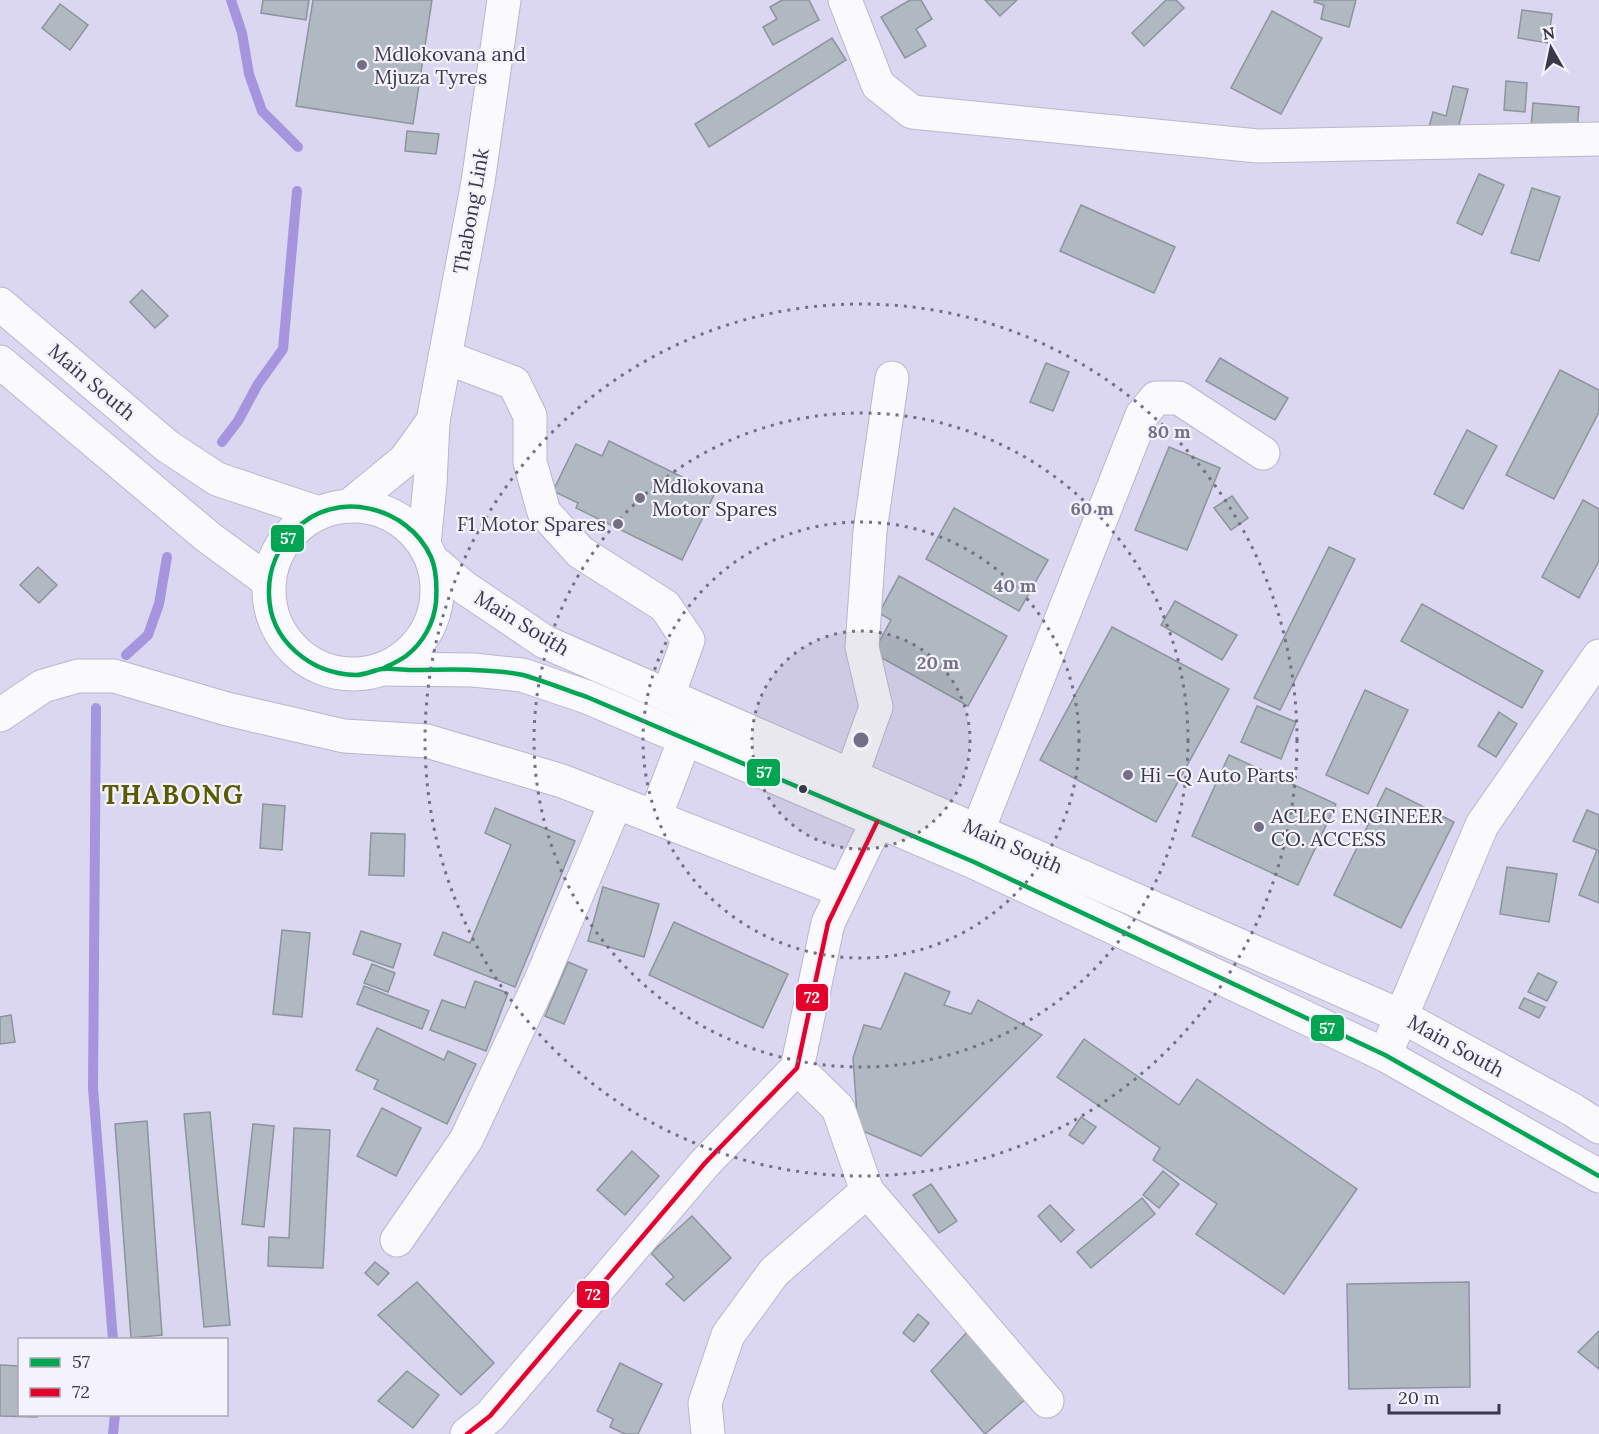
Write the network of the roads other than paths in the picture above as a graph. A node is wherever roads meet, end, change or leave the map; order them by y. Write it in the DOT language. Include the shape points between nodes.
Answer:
graph roads {
  1 [pos="504,0"];
  2 [pos="845,0"];
  3 [pos="1599,139"];
  4 [pos="0,304"];
  5 [pos="445,357"];
  6 [pos="0,362"];
  7 [pos="892,378"];
  8 [pos="433,421"];
  9 [pos="1263,453"];
  10 [pos="334,510"];
  11 [pos="428,552"];
  12 [pos="268,581"];
  13 [pos="1599,656"];
  14 [pos="382,669"];
  15 [pos="668,696"];
  16 [pos="0,715"];
  17 [pos="686,739"];
  18 [pos="852,774"];
  19 [pos="616,802"];
  20 [pos="655,818"];
  21 [pos="877,822"];
  22 [pos="978,830"];
  23 [pos="843,891"];
  24 [pos="1401,1016"];
  25 [pos="1384,1055"];
  26 [pos="797,1068"];
  27 [pos="1599,1127"];
  28 [pos="1599,1176"];
  29 [pos="867,1191"];
  30 [pos="397,1240"];
  31 [pos="1047,1401"];
  32 [pos="467,1434"];
  33 [pos="708,1434"];
  1 -- 5 [label="main road, Thabong Link" via="478,182"];
  2 -- 3 [label="main road" via="878,85 912,112 1258,146"];
  4 -- 10 [label="main road, Main South" via="166,446 217,479"];
  5 -- 8 [label="main road, Thabong Link"];
  5 -- 15 [label="main road" via="514,383 530,416 530,462 544,512 580,552 665,606 688,640"];
  6 -- 12 [label="main road" via="208,537"];
  7 -- 18 [label="main road" via="870,531 862,647 876,707"];
  8 -- 10 [label="main road" via="405,460"];
  8 -- 11 [label="main road, Thabong Link"];
  9 -- 22 [label="main road" via="1179,398 1156,398 1142,415"];
  10 -- 11 [label="main road, Main South" via="370,508 391,515 409,528"];
  10 -- 12 [label="main road, Main South" via="300,525 285,540"];
  11 -- 14 [label="main road, Main South" via="437,586 435,613 424,637 406,657"];
  11 -- 15 [label="main road, Main South" via="465,588 545,642"];
  12 -- 14 [label="main road, Main South" via="269,605 277,629 291,649 311,664 334,673 358,675"];
  13 -- 24 [label="main road" via="1482,825"];
  14 -- 17 [label="main road, Main South" via="522,675 587,697"];
  15 -- 18 [label="main road, Main South"];
  16 -- 19 [label="main road" via="43,686 78,676 114,676 227,709 344,736 427,741 562,781"];
  17 -- 20 [label="main road"];
  17 -- 21 [label="main road, Main South"];
  18 -- 22 [label="main road, Main South"];
  19 -- 20 [label="main road"];
  19 -- 30 [label="main road" via="540,982 466,1140"];
  20 -- 23 [label="main road"];
  21 -- 23 [label="main road"];
  21 -- 25 [label="main road, Main South" via="974,862"];
  22 -- 24 [label="main road, Main South"];
  23 -- 26 [label="main road" via="828,923"];
  24 -- 25 [label="main road"];
  24 -- 27 [label="main road, Main South"];
  25 -- 28 [label="main road, Main South"];
  26 -- 29 [label="main road" via="838,1107"];
  26 -- 32 [label="main road" via="705,1163 490,1416"];
  29 -- 31 [label="main road"];
  29 -- 33 [label="main road" via="774,1272 728,1335 705,1403"];
}
